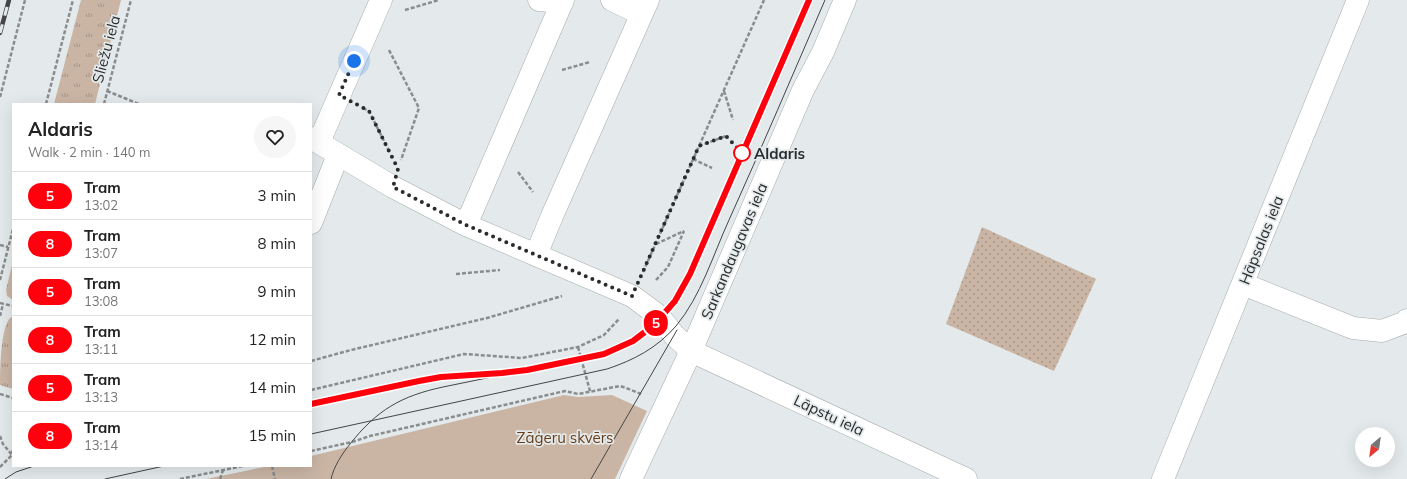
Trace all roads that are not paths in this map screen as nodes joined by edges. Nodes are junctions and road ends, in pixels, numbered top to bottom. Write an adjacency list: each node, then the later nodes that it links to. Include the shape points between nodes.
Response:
1 (539, 0): 5 (street)
2 (612, 0): 7 (street)
3 (845, 0): 15 (street, Sarkandaugavas iela, via 823,52 803,90)
4 (1358, 0): 13 (street, Hāpsalas iela)
5 (562, 1): 11 (street)
6 (390, 6): 8 (street)
7 (644, 7): 12 (street)
8 (315, 140): 9 (street, Lāpstu iela)
9 (338, 154): 10 (street); 11 (street, Lāpstu iela, via 396,178)
10 (312, 220)
11 (466, 225): 12 (street, Lāpstu iela)
12 (536, 255): 15 (street, Lāpstu iela, via 632,296 664,321 676,338)
13 (1242, 284): 14 (street, via 1353,328 1382,330); 18 (street, Hāpsalas iela)
14 (1407, 320)
15 (691, 351): 16 (street, Sarkandaugavas iela); 17 (street, Lāpstu iela)
16 (631, 479)
17 (966, 479)
18 (1163, 479)

